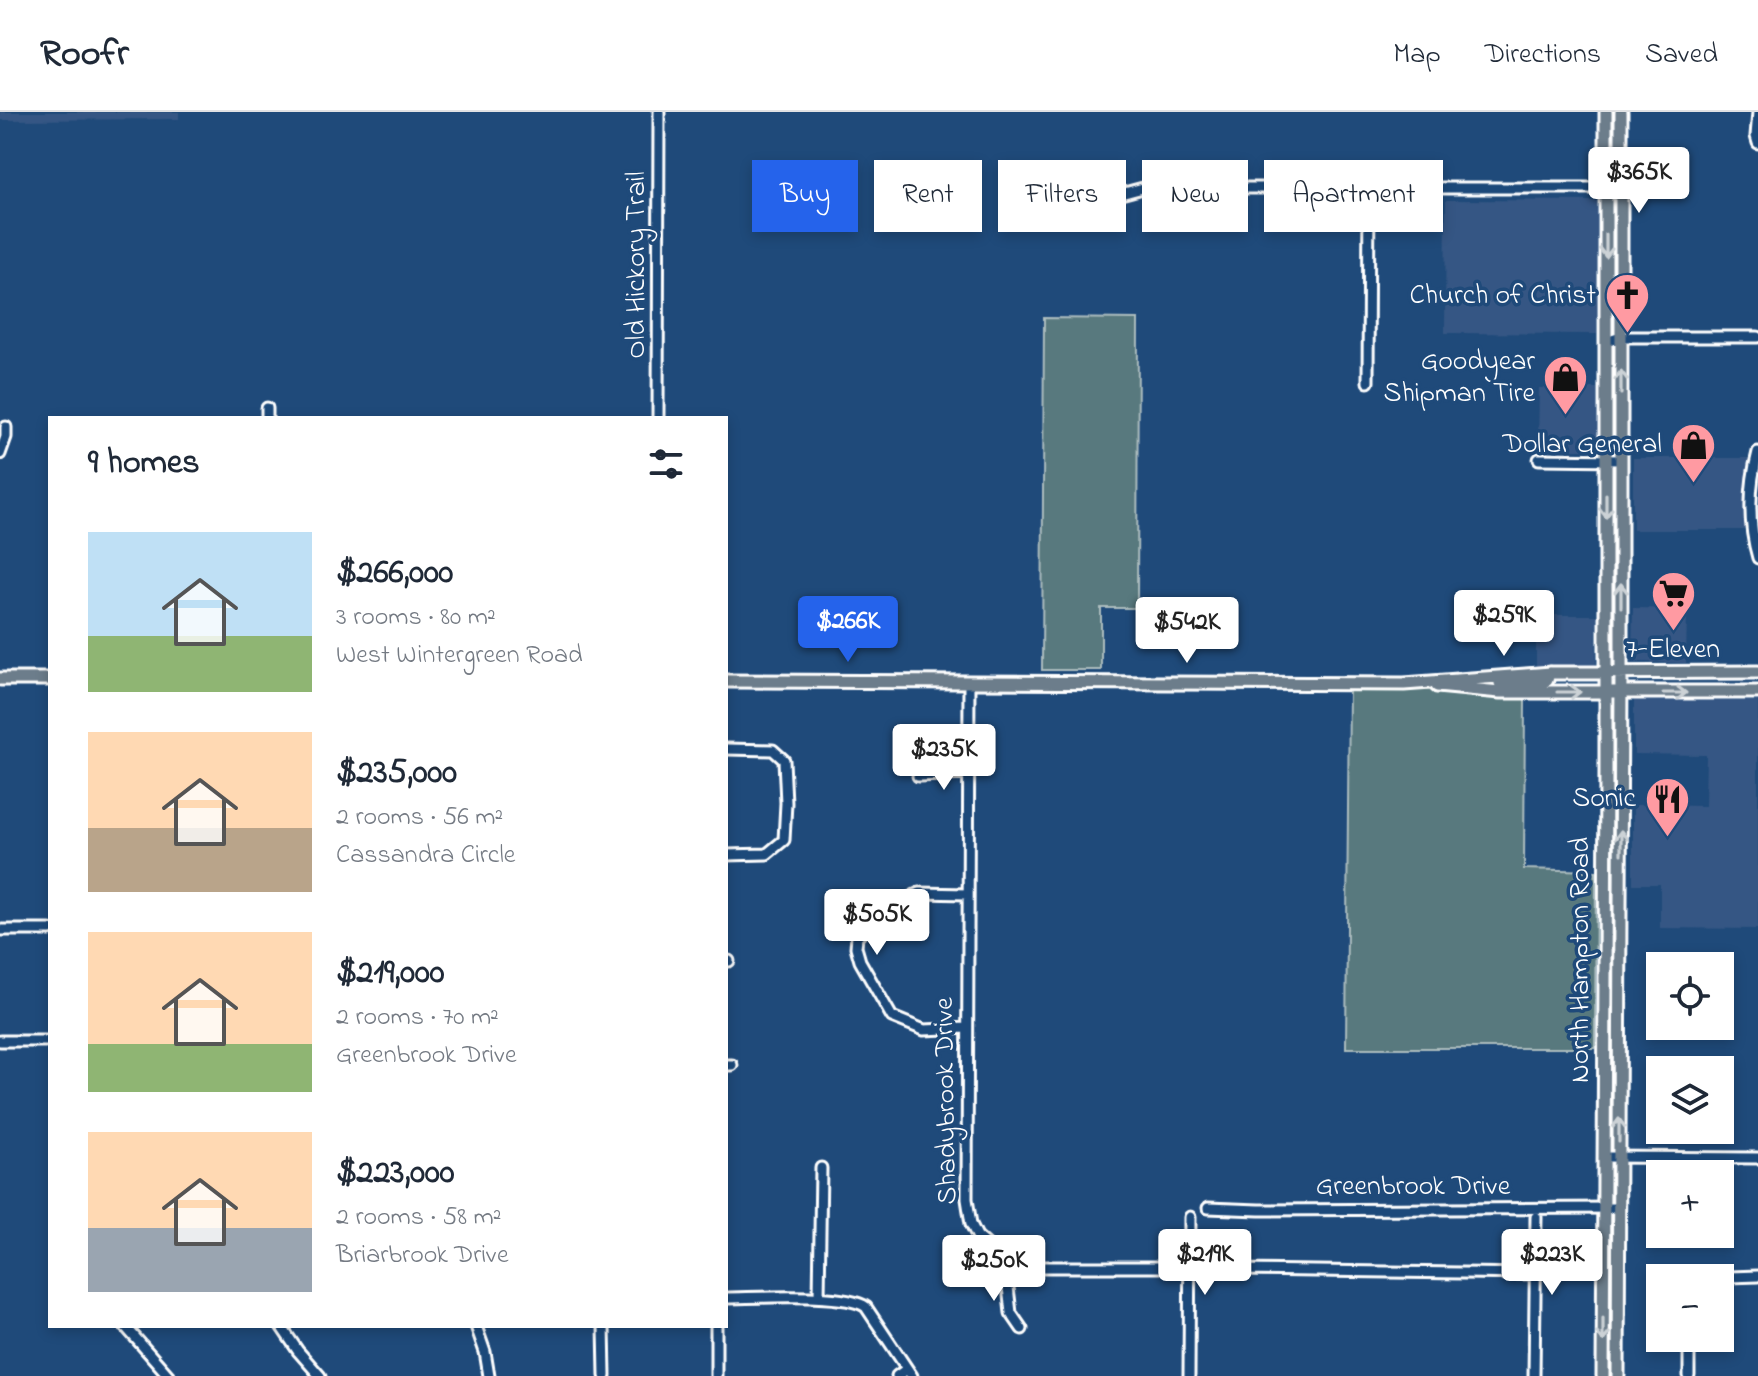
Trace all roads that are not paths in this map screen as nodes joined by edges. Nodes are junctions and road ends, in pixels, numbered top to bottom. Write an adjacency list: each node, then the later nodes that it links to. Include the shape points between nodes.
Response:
1 (659, 112): 16 (street, Old Hickory Trail)
2 (1606, 112): 6 (main road, North Hampton Road)
3 (1621, 112): 9 (main road, North Hampton Road)
4 (1758, 112): 5 (street)
5 (1758, 143)
6 (1606, 187): 8 (street); 9 (street); 14 (main road, North Hampton Road, one-way to 14)
7 (1264, 188): 10 (street, via 1143,188)
8 (1443, 188)
9 (1621, 188): 12 (main road, North Hampton Road)
10 (1126, 193)
11 (1369, 232): 15 (street)
12 (1621, 337): 13 (street); 14 (street); 22 (main road, North Hampton Road, one-way to 12)
13 (1758, 337)
14 (1606, 342): 21 (main road, North Hampton Road)
15 (1368, 382)
16 (658, 416)
17 (6, 427): 19 (street)
18 (1758, 452): 23 (street, via 1751,524)
19 (0, 454)
20 (1539, 459): 21 (street)
21 (1606, 459): 22 (street); 26 (main road, North Hampton Road, one-way to 26)
22 (1621, 460): 27 (main road, North Hampton Road, one-way to 22)
23 (1758, 558)
24 (1758, 672): 27 (main road)
25 (1549, 673): 26 (main road); 32 (main road); 33 (main road, via 1543,682)
26 (1606, 673): 27 (main road); 34 (main road, North Hampton Road)
27 (1621, 673): 36 (main road, North Hampton Road)
28 (0, 679): 29 (main road)
29 (48, 679)
30 (728, 681): 31 (main road)
31 (969, 682): 32 (main road); 38 (street, Shadybrook Drive)
32 (1404, 684): 33 (main road)
33 (1435, 686): 34 (main road, one-way to 34)
34 (1606, 692): 36 (main road); 41 (main road, North Hampton Road)
35 (1758, 692): 36 (main road, one-way to 35)
36 (1621, 693): 42 (main road, North Hampton Road, one-way to 36)
37 (728, 749): 40 (street, via 773,750 784,760 786,803 784,840 767,854)
38 (969, 774): 39 (street); 43 (street, Shadybrook Drive)
39 (918, 776)
40 (728, 855)
41 (1605, 874): 42 (main road); 49 (main road, North Hampton Road)
42 (1620, 874): 50 (main road, North Hampton Road, one-way to 42)
43 (968, 894): 46 (street, Shadybrook Drive); 46 (street, via 919,893 863,931 856,947 892,1017 924,1030)
44 (0, 930): 45 (street)
45 (48, 930)
46 (967, 1028): 58 (street, Shadybrook Drive, via 971,1224)
47 (0, 1041): 48 (street)
48 (48, 1041)
49 (1604, 1157): 50 (street); 55 (main road, North Hampton Road)
50 (1619, 1157): 51 (street); 54 (main road, North Hampton Road)
51 (1758, 1158)
52 (821, 1168): 63 (street)
53 (1208, 1208): 55 (street, Greenbrook Drive)
54 (1619, 1208): 55 (street, Greenbrook Drive); 82 (main road, North Hampton Road)
55 (1604, 1209): 81 (main road, North Hampton Road, one-way to 81)
56 (1190, 1217): 59 (street)
57 (1536, 1217): 60 (street)
58 (1005, 1261): 59 (street, via 1029,1267); 70 (street, via 1011,1313)
59 (1188, 1267): 60 (street); 79 (street)
60 (1536, 1274): 80 (street)
61 (1758, 1276): 62 (street)
62 (1734, 1277)
63 (819, 1297): 64 (street); 72 (street, via 860,1302)
64 (728, 1298)
65 (127, 1328): 73 (street)
66 (282, 1328): 74 (street)
67 (477, 1328): 75 (street)
68 (604, 1328): 76 (street)
69 (716, 1328): 77 (street)
70 (1022, 1329)
71 (1689, 1352): 83 (street)
72 (910, 1372): 78 (street)
73 (169, 1376)
74 (320, 1376)
75 (489, 1376)
76 (605, 1376)
77 (716, 1376)
78 (897, 1376)
79 (1189, 1376)
80 (1534, 1376)
81 (1603, 1376)
82 (1618, 1376)
83 (1689, 1376)

